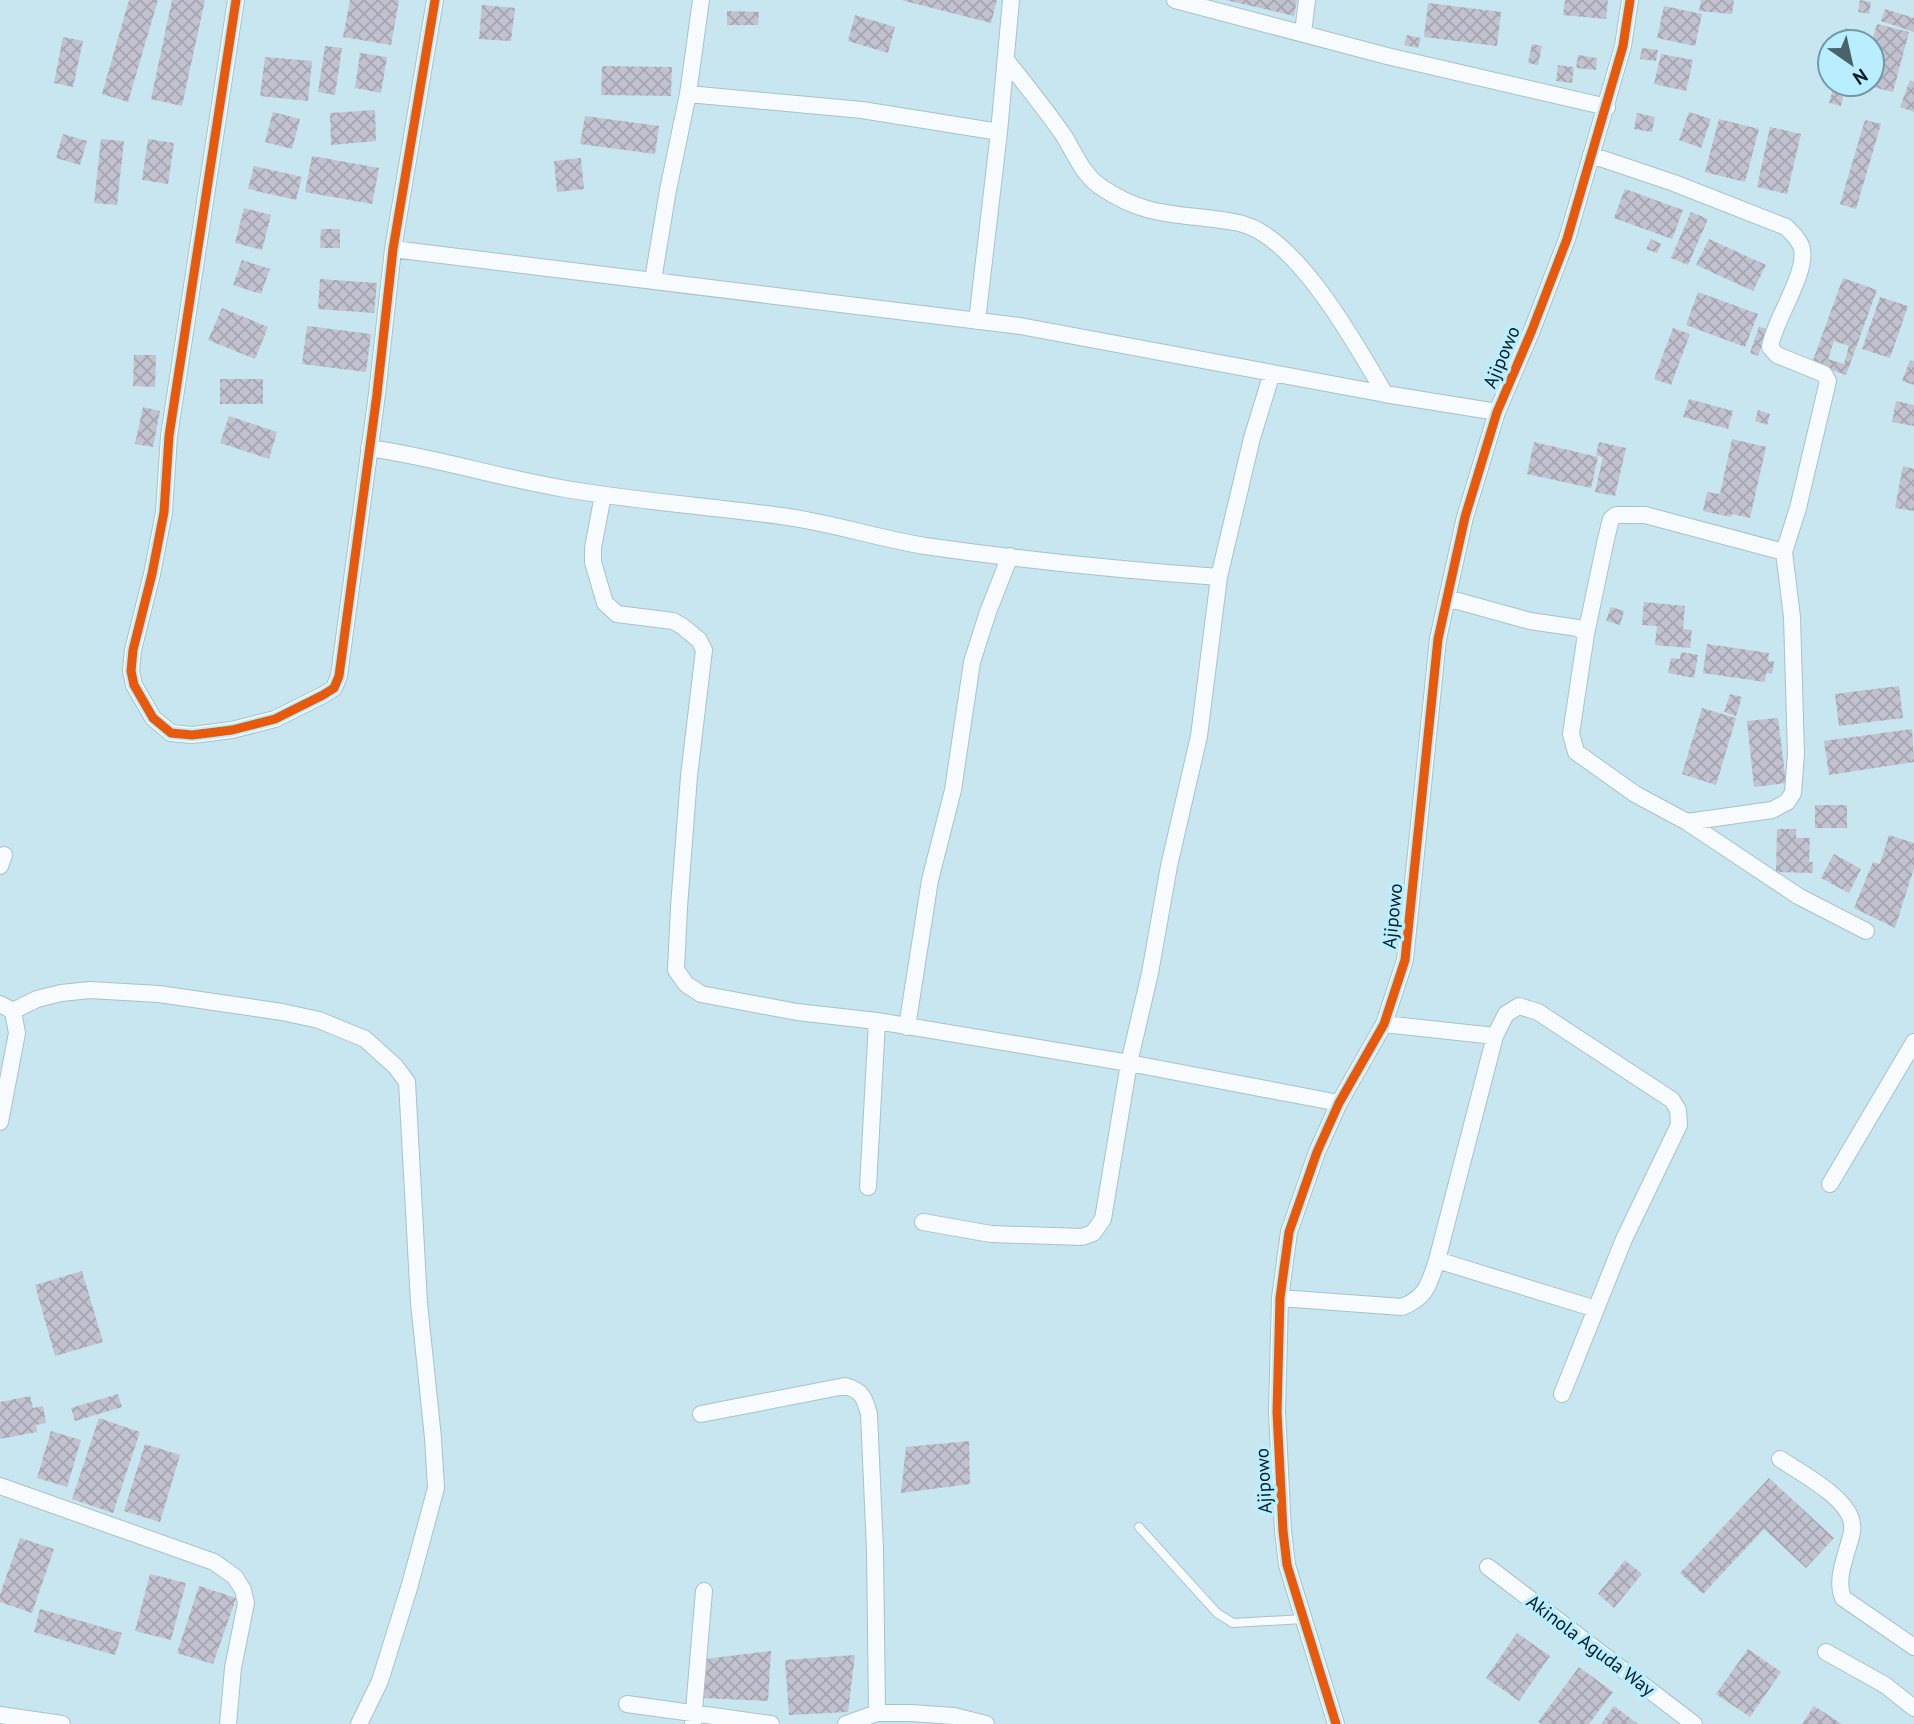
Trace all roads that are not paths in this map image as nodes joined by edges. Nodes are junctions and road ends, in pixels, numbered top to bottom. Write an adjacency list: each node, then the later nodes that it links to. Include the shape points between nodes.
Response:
1 (236, 0): 20 (street, via 169,436 164,512 131,671 153,718 171,733 232,730 275,719 334,688)
2 (435, 0): 14 (street)
3 (701, 0): 10 (street)
4 (1011, 0): 9 (street)
5 (1175, 0): 8 (street)
6 (1307, 0): 8 (street)
7 (1630, 0): 11 (street, Ajipowo)
8 (1303, 33): 11 (street)
9 (1006, 60): 12 (street); 18 (street, via 1088,176 1101,187 1157,213 1241,223 1294,260 1342,319)
10 (688, 94): 12 (street, via 862,110); 15 (street)
11 (1607, 107): 13 (street, Ajipowo)
12 (999, 132): 16 (street)
13 (1591, 155): 19 (street, Ajipowo, via 1567,239); 22 (street, via 1786,227 1802,248 1801,265 1770,347 1777,355 1824,374 1828,381)
14 (393, 249): 15 (street); 20 (street)
15 (653, 280): 16 (street)
16 (977, 321): 17 (street)
17 (1272, 373): 18 (street); 24 (street)
18 (1385, 394): 19 (street)
19 (1497, 412): 25 (street, Ajipowo, via 1465,517)
20 (369, 447): 21 (street)
21 (603, 495): 23 (street, via 780,516 864,535); 30 (street, via 593,562 605,603 617,614 682,625 704,650 689,776 676,970 701,994)
22 (1784, 552): 26 (street, via 1645,515 1616,515 1605,539); 27 (street, via 1792,617 1793,793 1772,810)
23 (1010, 556): 24 (street); 32 (street, via 972,662 953,790 930,880)
24 (1219, 577): 35 (street, via 1199,736)
25 (1447, 598): 26 (street, via 1530,621 1578,628); 31 (street, Ajipowo, via 1438,639 1405,960)
26 (1586, 634): 27 (street, via 1571,734 1576,752 1618,783)
27 (1687, 821): 28 (street, via 1798,896)
28 (1866, 931)
29 (6, 1007): 37 (street, via 17,1033); 62 (street, via 61,992 90,990 159,994 282,1012 319,1020 365,1039 407,1082 419,1303 436,1488 380,1681)
30 (877, 1021): 32 (street); 39 (street)
31 (1384, 1024): 33 (street); 36 (street, Ajipowo)
32 (907, 1027): 35 (street)
33 (1495, 1036): 41 (street); 43 (street, via 1506,1014 1520,1006 1538,1012 1672,1100 1678,1110 1679,1125)
34 (1914, 1042): 38 (street)
35 (1129, 1063): 36 (street); 40 (street, via 1103,1219 1093,1233 1082,1237 991,1234)
36 (1339, 1104): 42 (street, Ajipowo, via 1289,1232)
37 (0, 1122)
38 (1830, 1184)
39 (868, 1187)
40 (923, 1222)
41 (1437, 1259): 42 (street, via 1427,1290 1416,1302 1402,1307); 43 (street)
42 (1280, 1298): 51 (street, Ajipowo, via 1277,1412 1283,1531 1287,1565)
43 (1596, 1309): 44 (street)
44 (1562, 1394)
45 (701, 1414): 56 (street, via 845,1387 864,1396 869,1413 875,1550)
46 (1780, 1459): 52 (street, via 1848,1511 1853,1526 1841,1571 1843,1598)
47 (0, 1486): 61 (street, via 214,1562 235,1577 246,1602)
48 (1139, 1528): 51 (lane, via 1217,1613 1233,1623)
49 (1488, 1567): 58 (street, Akinola Aguda Way, via 1642,1682)
50 (704, 1591): 59 (street)
51 (1303, 1619): 66 (street, Ajipowo)
52 (1914, 1647)
53 (1826, 1652): 55 (street, via 1885,1685)
54 (627, 1704): 59 (street)
55 (1914, 1708)
56 (877, 1713): 64 (street); 65 (street, via 954,1716)
57 (0, 1715): 60 (street)
58 (1672, 1717): 67 (street, Akinola Aguda Way)
59 (693, 1719): 63 (street)
60 (62, 1724)
61 (228, 1724)
62 (359, 1724)
63 (771, 1724)
64 (846, 1724)
65 (986, 1724)
66 (1336, 1724)
67 (1694, 1724)

